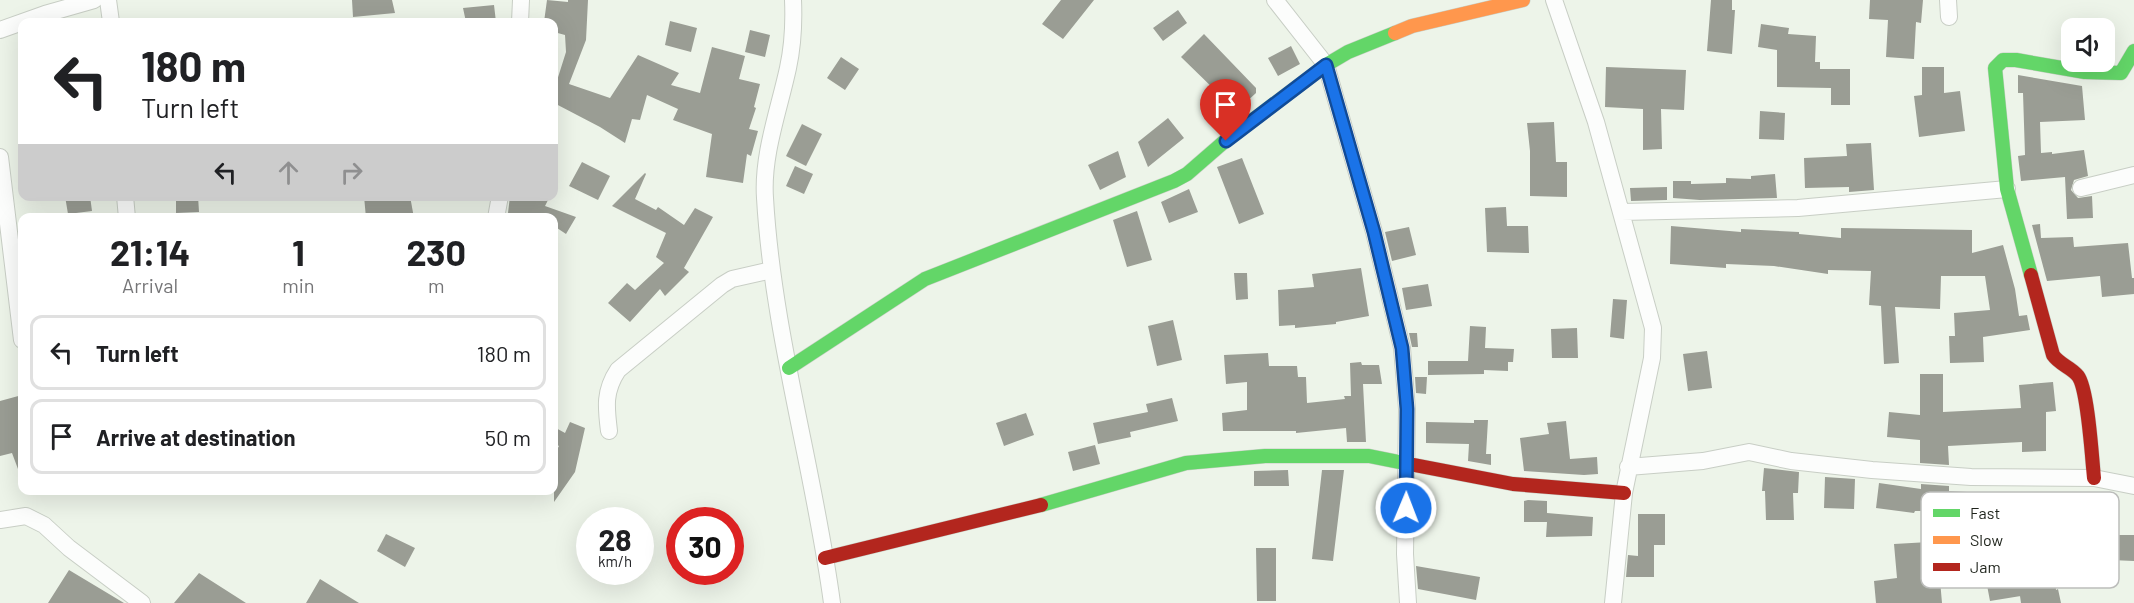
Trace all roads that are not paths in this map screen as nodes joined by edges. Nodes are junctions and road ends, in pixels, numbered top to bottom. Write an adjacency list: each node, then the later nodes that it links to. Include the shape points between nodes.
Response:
1 (94, 0): 9 (street)
2 (108, 0): 12 (street)
3 (521, 0): 13 (street)
4 (793, 0): 23 (street, via 791,55 765,172)
5 (1275, 0): 17 (street)
6 (1523, 0): 17 (street, via 1412,26)
7 (1554, 0): 22 (street, via 1596,122)
8 (1948, 0): 10 (street)
9 (44, 7): 11 (street)
10 (1949, 17)
11 (23, 18)
12 (110, 18)
13 (520, 18)
14 (18, 21): 15 (street)
15 (0, 30)
16 (2134, 51): 21 (street, via 2121,73 2085,72 2016,60 2003,60 1995,68)
17 (1326, 65): 25 (street, via 1187,174 925,279); 27 (street, via 1400,337 1406,388)
18 (0, 157): 24 (street)
19 (2134, 175): 20 (street)
20 (2081, 188)
21 (2007, 189): 22 (street, via 1798,208); 29 (street, via 2053,355 2079,379 2089,424)
22 (1621, 212): 28 (street, via 1653,328 1652,358)
23 (772, 270): 25 (street); 26 (street, via 722,285 618,370 609,384)
24 (18, 307)
25 (789, 368): 33 (street)
26 (609, 431)
27 (1407, 463): 31 (street, via 1513,484); 33 (street, via 1369,456 1276,456 1186,463 1047,503); 36 (street)
28 (1628, 466): 29 (street, via 1703,461 1749,452 1872,470 1971,477); 31 (street)
29 (2094, 478): 30 (street)
30 (2134, 486)
31 (1624, 494): 37 (street)
32 (0, 520): 34 (street, via 26,516 44,525)
33 (825, 558): 35 (street)
34 (142, 603)
35 (832, 603)
36 (1408, 603)
37 (1613, 603)

